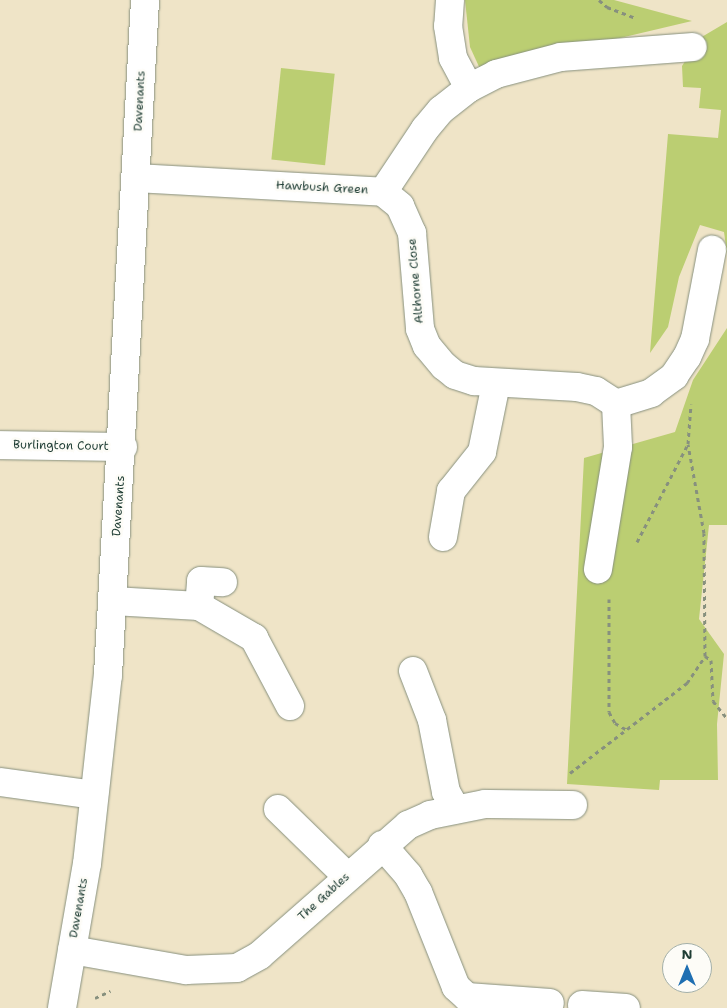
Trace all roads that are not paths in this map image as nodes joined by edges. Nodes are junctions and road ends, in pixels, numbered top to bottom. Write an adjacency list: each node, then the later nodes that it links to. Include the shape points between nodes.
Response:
1 (145, 0): 5 (street, Davenants)
2 (450, 0): 4 (street, via 448,26 453,58)
3 (693, 47): 4 (street, Hawbush Green, via 561,57 496,74)
4 (469, 88): 6 (street, Hawbush Green, via 441,110 424,129)
5 (136, 178): 6 (street, Hawbush Green); 11 (street, Davenants)
6 (383, 192): 8 (street, Althorne Close, via 400,206 412,233 417,315 427,346 455,375)
7 (712, 250): 9 (street, via 695,339 674,376 651,393)
8 (496, 384): 9 (street, Althorne Close, via 558,385); 12 (street, via 482,452 451,490)
9 (606, 398): 13 (street, via 618,447)
10 (0, 445): 11 (street, Burlington Court)
11 (123, 447): 15 (street, Davenants)
12 (443, 537)
13 (598, 570)
14 (223, 582): 16 (street, via 201,581)
15 (113, 601): 16 (street); 20 (street, Davenants)
16 (199, 606): 18 (street, via 254,638)
17 (413, 671): 23 (street, via 432,720 446,792)
18 (290, 706)
19 (0, 782): 20 (street)
20 (94, 795): 26 (street, Davenants, via 87,864)
21 (573, 804): 23 (street, The Gables, via 485,804)
22 (278, 809): 25 (street)
23 (456, 809): 24 (street, The Gables, via 408,825)
24 (382, 846): 25 (street, The Gables); 27 (street, via 408,875 418,892 456,987 467,997)
25 (347, 876): 26 (street, The Gables, via 260,955 237,968 186,970)
26 (72, 950): 29 (street, Davenants)
27 (550, 1003)
28 (582, 1005): 30 (street)
29 (62, 1008)
30 (626, 1008)

